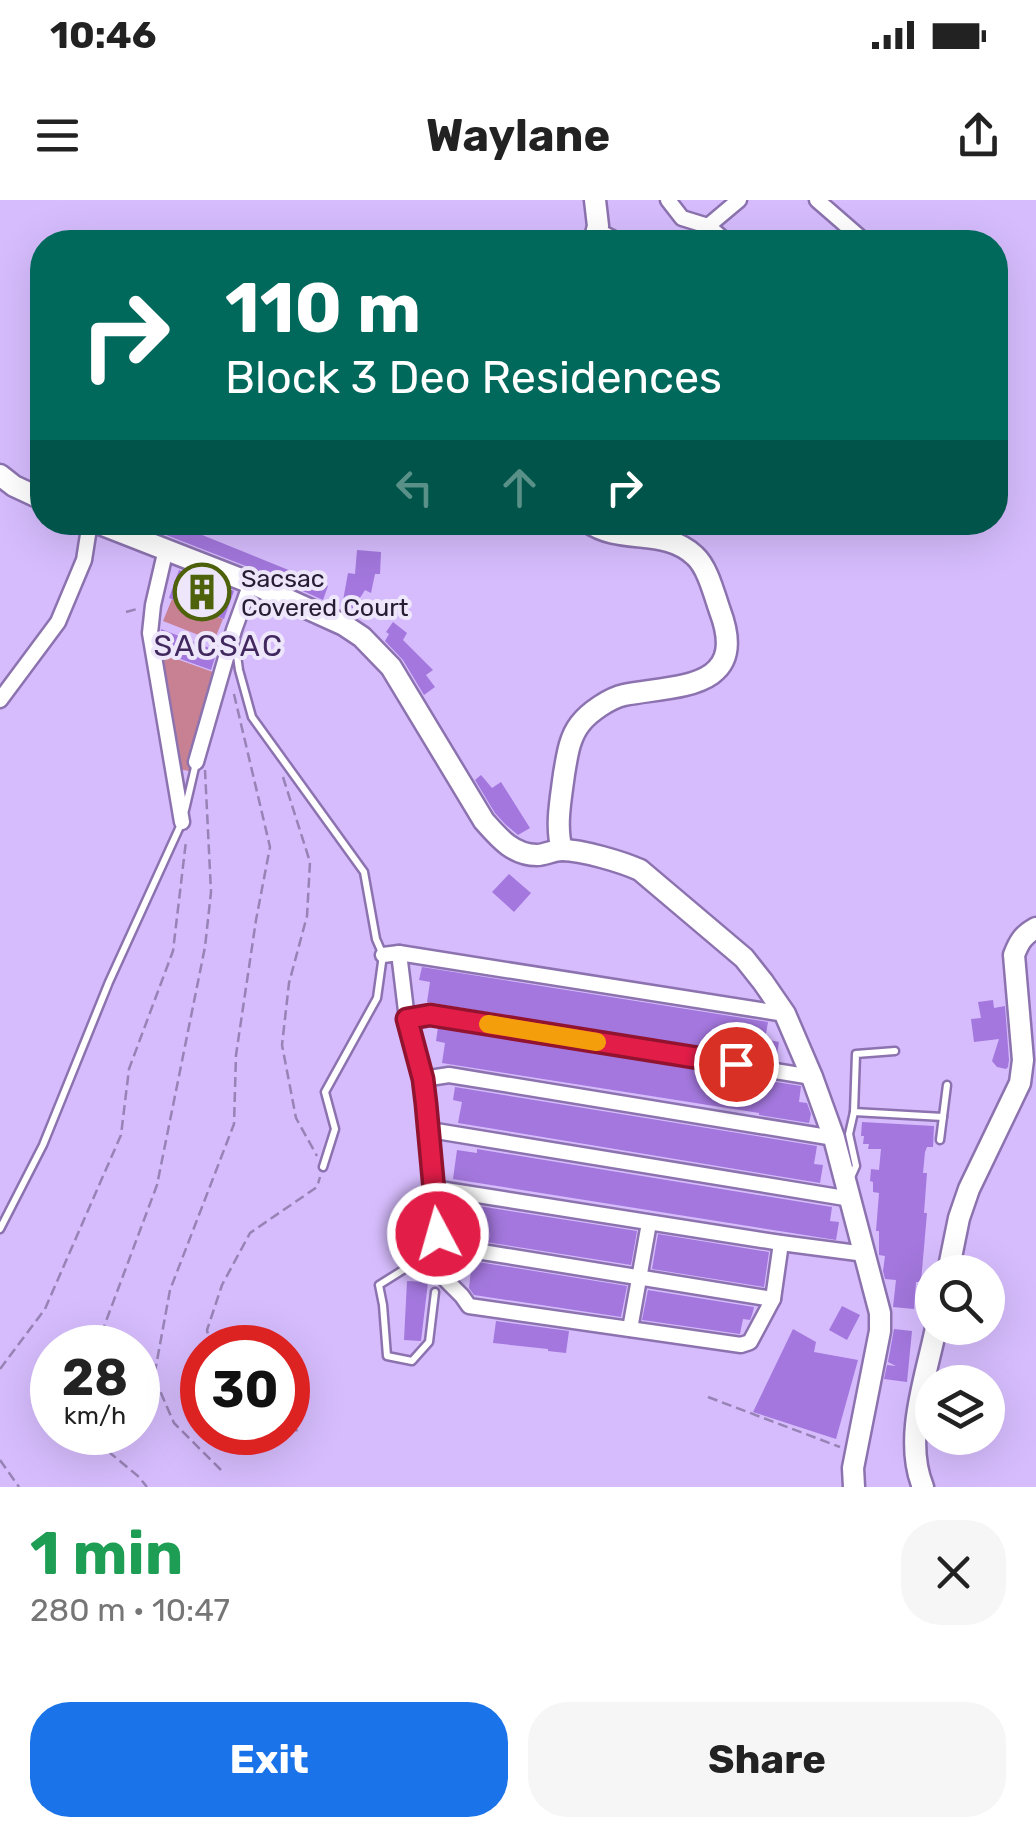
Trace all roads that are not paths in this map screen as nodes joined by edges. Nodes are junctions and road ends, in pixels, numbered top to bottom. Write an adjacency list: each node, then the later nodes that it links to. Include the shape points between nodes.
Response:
1 (595, 200): 6 (street)
2 (668, 200): 5 (street, via 682,218)
3 (738, 200): 5 (street)
4 (817, 200): 8 (street)
5 (708, 226): 7 (street)
6 (596, 230)
7 (713, 230)
8 (852, 230)
9 (0, 475): 10 (street)
10 (30, 493)
11 (89, 535): 17 (street, via 58,622)
12 (128, 535): 14 (street)
13 (634, 535): 20 (street, via 662,538 694,554 727,639 720,665 705,679 619,695 579,725 560,799)
14 (166, 549): 15 (street); 19 (street, via 150,633)
15 (252, 584): 16 (street); 20 (street, via 344,625 382,657 500,840 517,852)
16 (234, 630): 18 (street); 22 (lane, via 252,717 364,872 376,939)
17 (0, 700)
18 (196, 762): 19 (lane)
19 (182, 822): 39 (lane)
20 (562, 850): 23 (street, via 640,870 744,958)
21 (1036, 928): 44 (street, via 1014,955 1020,1083 969,1189)
22 (391, 954): 23 (street); 24 (street); 34 (lane, via 376,998 325,1092 335,1129)
23 (785, 1014): 26 (street)
24 (407, 1019): 26 (street, via 430,1015); 27 (street)
25 (895, 1051): 29 (lane, via 856,1054)
26 (812, 1077): 32 (street)
27 (423, 1079): 31 (street); 32 (street, via 449,1075)
28 (947, 1084): 30 (lane)
29 (854, 1112): 30 (lane); 35 (lane, via 849,1134 856,1166)
30 (942, 1117): 33 (lane)
31 (430, 1130): 36 (street); 37 (street)
32 (834, 1138): 35 (street)
33 (940, 1140)
34 (323, 1166)
35 (846, 1178): 37 (street)
36 (432, 1188): 38 (street); 40 (street)
37 (851, 1199): 43 (street)
38 (649, 1222): 41 (street); 45 (street)
39 (0, 1230)
40 (438, 1234): 42 (street); 45 (street, via 470,1250)
41 (781, 1243): 43 (street); 47 (street)
42 (432, 1252): 46 (lane, via 378,1285 387,1356 412,1361 430,1342); 48 (street, via 440,1274 469,1306)
43 (865, 1254): 50 (street, via 881,1322)
44 (951, 1255)
45 (640, 1277): 47 (street); 48 (street)
46 (435, 1292)
47 (773, 1299): 48 (street, via 750,1342 741,1346)
48 (630, 1330)
49 (933, 1345): 51 (street, via 914,1440)
50 (854, 1487)
51 (923, 1487)

